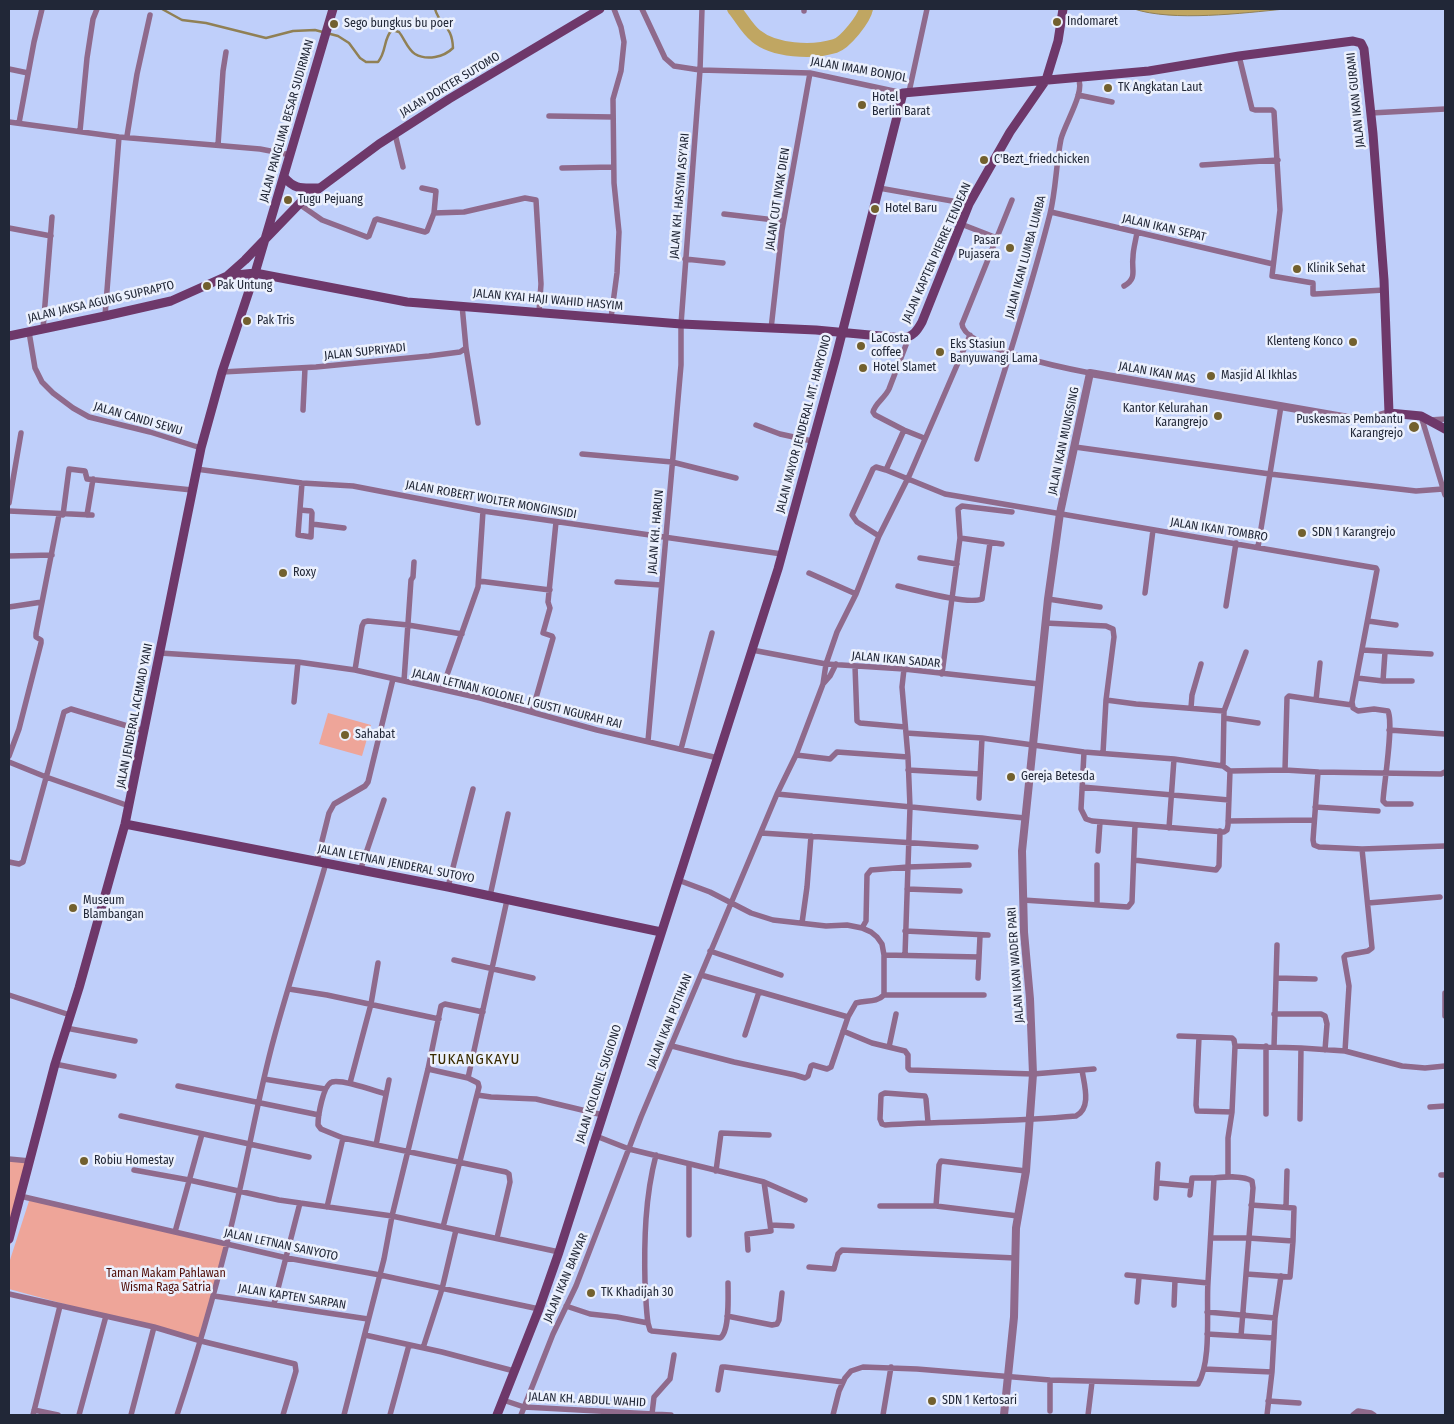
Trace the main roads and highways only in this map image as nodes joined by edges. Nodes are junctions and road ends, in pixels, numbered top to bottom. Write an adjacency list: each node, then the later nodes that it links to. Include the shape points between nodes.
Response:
1 (333, 9): 6 (main road, JALAN PANGLIMA BESAR SUDIRMAN)
2 (1064, 9): 4 (main road, JALAN KAPTEN PIERRE TENDEAN)
3 (597, 10): 7 (main road, JALAN DOKTER SUTOMO, via 394,134)
4 (1046, 80): 5 (main road, JALAN IMAM BONJOL); 11 (main road, JALAN KAPTEN PIERRE TENDEAN, via 1010,132 970,204 916,333 909,337 893,337); 13 (main road, JALAN IKAN GURAMI, via 1149,71 1238,56 1353,41 1361,43 1371,113 1389,413 1425,418)
5 (906, 92): 11 (main road, JALAN MAYOR JENDERAL MT. HARYONO)
6 (284, 178): 7 (main road, via 296,187); 8 (main road, JALAN PANGLIMA BESAR SUDIRMAN)
7 (318, 188): 8 (main road, JALAN DOKTER SUTOMO)
8 (264, 241): 9 (main road, JALAN PANGLIMA BESAR SUDIRMAN); 10 (main road, JALAN DOKTER SUTOMO)
9 (254, 273): 10 (main road, JALAN JAKSA AGUNG SUPRAPTO); 11 (main road, JALAN KYAI HAJI WAHID HASYIM, via 407,302 681,324); 15 (main road, JALAN JENDERAL ACHMAD YANI, via 222,372 196,469)
10 (227, 276): 12 (main road, JALAN JAKSA AGUNG SUPRAPTO, via 171,301)
11 (842, 332): 14 (main road, JALAN MAYOR JENDERAL MT. HARYONO, via 782,554)
12 (9, 336)
13 (1445, 429)
14 (718, 758): 16 (main road, JALAN KOLONEL SUGIONO)
15 (125, 824): 16 (main road, JALAN LETNAN JENDERAL SUTOYO); 17 (main road, JALAN JENDERAL ACHMAD YANI, via 55,1064)
16 (662, 932): 18 (main road, JALAN KOLONEL SUGIONO, via 559,1252)
17 (9, 1240)
18 (497, 1415)

